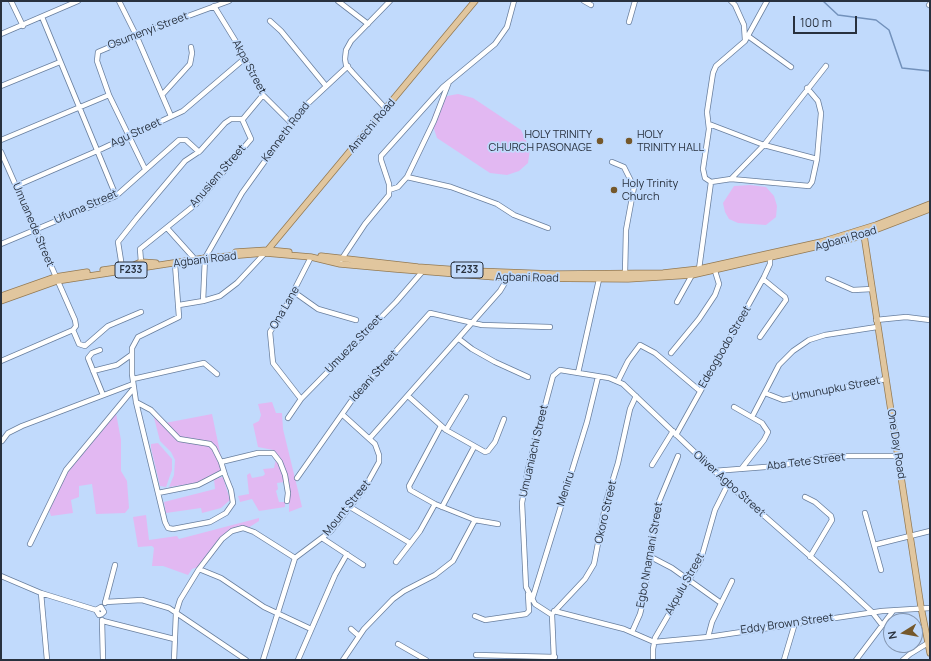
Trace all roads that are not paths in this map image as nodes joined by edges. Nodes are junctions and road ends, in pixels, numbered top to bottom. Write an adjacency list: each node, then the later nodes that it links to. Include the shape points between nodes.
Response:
1 (11, 1): 20 (street)
2 (78, 1): 13 (street)
3 (119, 1): 22 (street)
4 (229, 1): 15 (street, Osumenyi Street)
5 (338, 1): 19 (street)
6 (390, 1): 19 (street)
7 (475, 1): 39 (main road, Amechi Road)
8 (514, 1): 31 (street, via 507,27 498,40)
9 (584, 1): 14 (street)
10 (635, 1): 18 (street)
11 (731, 1): 24 (street, via 744,25)
12 (767, 1): 23 (street)
13 (67, 3): 16 (street)
14 (591, 5)
15 (214, 6): 22 (street, Osumenyi Street); 26 (street, Akpa Street)
16 (42, 17): 20 (street); 27 (street)
17 (270, 21): 33 (street, via 281,30)
18 (629, 22)
19 (368, 24): 28 (street, via 348,47 345,58)
20 (22, 26): 21 (street)
21 (1, 34)
22 (136, 35): 35 (street, Osumenyi Street, via 98,52 97,61); 36 (street)
23 (748, 36): 24 (street); 30 (street)
24 (745, 41): 43 (street, via 716,66 707,112)
25 (191, 47): 36 (street, via 190,64)
26 (244, 59): 37 (street, Akpa Street); 40 (street, Agu Street, via 202,97)
27 (60, 62): 32 (street); 38 (street)
28 (348, 66): 33 (street, Kenneth Road); 39 (street)
29 (826, 66): 34 (street)
30 (791, 67)
31 (450, 81): 53 (street); 57 (street, via 381,156)
32 (1, 86)
33 (326, 86): 42 (street, Kenneth Road, via 306,104)
34 (807, 88): 46 (street); 50 (street, via 815,96 820,107)
35 (109, 95): 38 (street); 44 (street, Osumenyi Street)
36 (162, 95): 40 (street)
37 (263, 96): 41 (street); 42 (street, Akpa Street)
38 (79, 107): 45 (street); 47 (street)
39 (386, 109): 66 (main road, Amechi Road)
40 (171, 116): 44 (street, Agu Street)
41 (242, 119): 49 (street, via 231,119 225,123); 61 (street, Anusiem Street, via 251,139 196,204)
42 (291, 123): 68 (street, Kenneth Road, via 242,193)
43 (709, 124): 46 (street); 55 (street, via 703,169 705,178)
44 (129, 136): 47 (street, Agu Street); 52 (street, Osumenyi Street)
45 (1, 140)
46 (764, 145): 50 (street); 54 (street)
47 (97, 151): 56 (street, Agu Street); 58 (street)
48 (1, 152): 56 (street, Umuanede Street)
49 (199, 152): 52 (street, Ufuma Street, via 188,142 180,140); 74 (street, via 185,161 118,241)
50 (817, 159): 54 (street, via 812,182 808,187)
51 (612, 162): 79 (street, via 624,166 634,187 626,230)
52 (145, 169): 58 (street, Ufuma Street)
53 (407, 177): 57 (street, via 398,187); 62 (street, via 451,187 497,204 514,215)
54 (731, 179): 55 (street)
55 (711, 182): 75 (street)
56 (16, 186): 63 (street, Umuanede Street)
57 (389, 190): 71 (street, via 386,199 365,224)
58 (116, 196): 63 (street, Ufuma Street)
59 (930, 204): 64 (main road, Agbani Road / F233)
60 (930, 209): 64 (main road, Agbani Road / F233)
61 (167, 228): 67 (street); 72 (street, Anusiem Street, via 140,250)
62 (548, 228)
63 (34, 230): 65 (street, Ufuma Street); 83 (street, Umuanede Street)
64 (864, 232): 70 (main road, Agbani Road / F233, via 828,245); 75 (main road, Agbani Road / F233); 86 (main road, One Day Road)
65 (1, 244)
66 (266, 251): 68 (main road, Agbani Road / F233); 69 (main road, Agbani Road / F233); 71 (main road, Agbani Road / F233); 90 (street, via 237,283 220,296)
67 (193, 257): 68 (main road, Agbani Road / F233); 72 (main road, Agbani Road / F233)
68 (206, 257): 73 (main road, Agbani Road / F233); 90 (street)
69 (311, 257): 71 (main road, Agbani Road / F233); 87 (street, Ona Lane)
70 (770, 258): 76 (main road, Agbani Road / F233); 84 (street, Edeogbodo Street)
71 (341, 261): 77 (main road, Agbani Road / F233); 78 (main road, Agbani Road / F233, via 418,268)
72 (141, 262): 74 (main road, Agbani Road / F233)
73 (175, 264): 83 (main road, Agbani Road / F233); 92 (street)
74 (122, 267): 83 (main road, Agbani Road / F233)
75 (699, 269): 79 (main road, Agbani Road / F233)
76 (715, 271): 80 (main road, Agbani Road / F233); 104 (street, via 719,284 715,295)
77 (422, 272): 82 (main road, Agbani Road / F233); 121 (street, Umueze Street)
78 (511, 272): 81 (main road, Agbani Road / F233); 82 (street)
79 (625, 274): 81 (main road, Agbani Road / F233)
80 (692, 275): 81 (main road, Agbani Road / F233); 91 (street)
81 (600, 276): 82 (main road, Agbani Road / F233); 108 (street)
82 (507, 278): 97 (street, via 500,291)
83 (56, 279): 88 (main road, Agbani Road / F233); 89 (main road, Agbani Road / F233); 100 (street, Umuanede Street, via 75,320 76,326)
84 (763, 279): 101 (street, via 786,300); 115 (street, Edeogbodo Street)
85 (828, 279): 86 (street, via 853,290)
86 (872, 289): 95 (main road, One Day Road)
87 (294, 292): 94 (street, via 318,309); 121 (street, Ona Lane, via 271,330 270,342 275,366)
88 (1, 296)
89 (1, 301)
90 (203, 301): 92 (street)
91 (677, 302)
92 (179, 305): 105 (street, via 178,318 136,339 132,345)
93 (141, 312): 100 (street, via 108,326 85,346 79,344)
94 (356, 320)
95 (876, 320): 96 (street, via 906,317); 99 (main road, One Day Road)
96 (930, 320)
97 (473, 322): 98 (street, via 494,326); 102 (street); 124 (street, Ideani Street, via 429,314 352,400)
98 (550, 327)
99 (877, 327): 112 (main road, One Day Road); 116 (street, via 809,340 779,364)
100 (73, 330): 106 (street)
101 (760, 337)
102 (458, 338): 110 (street, via 489,359); 118 (street)
103 (100, 350): 107 (street, via 88,357)
104 (671, 353)
105 (131, 355): 107 (street, via 117,365); 114 (street)
106 (1, 361)
107 (93, 371): 117 (street)
108 (578, 373): 111 (street, Oliver Agbo Street); 171 (street, Umuaniachi Street, via 560,370 553,376 524,486 522,511)
109 (217, 374): 114 (street, via 204,363)
110 (528, 377)
111 (598, 377): 113 (street, Oliver Agbo Street); 172 (street, Meniru, via 587,422)
112 (886, 380): 116 (street, Umunupku Street, via 783,400); 135 (main road, One Day Road)
113 (618, 381): 115 (street, via 640,345 661,358); 119 (street, Oliver Agbo Street)
114 (133, 384): 117 (street); 122 (street); 156 (street, via 66,470)
115 (700, 391): 130 (street, Edeogbodo Street)
116 (765, 393): 125 (street)
117 (103, 395): 132 (street, via 16,429)
118 (408, 396): 128 (street); 131 (street)
119 (636, 396): 130 (street, Oliver Agbo Street); 183 (street, Okoro Street, via 630,409 622,438 620,458 606,502 594,564 582,583)
120 (466, 397): 129 (street)
121 (301, 399): 126 (street, Umueze Street)
122 (136, 402): 136 (street, via 151,410 179,439 210,444); 143 (street)
123 (734, 407): 125 (street)
124 (343, 415): 131 (street, Mount Street); 141 (street, Ideani Street)
125 (752, 417): 138 (street, via 762,423 768,432)
126 (288, 418)
127 (504, 418): 133 (street, via 497,438 488,451)
128 (441, 426): 129 (street); 146 (street, via 410,486 412,492)
129 (446, 430): 133 (street)
130 (675, 433): 137 (street, Edeogbodo Street); 139 (street, Oliver Agbo Street)
131 (370, 438): 147 (street, Mount Street, via 378,449 379,462 366,486)
132 (2, 442)
133 (474, 447): 148 (street)
134 (678, 456): 159 (street, Egbo Nnamani Street, via 658,504)
135 (898, 456): 138 (street, Aba Tete Street, via 834,456 778,466); 153 (main road, One Day Road)
136 (222, 462): 140 (street); 145 (street, via 265,452 273,453 285,475)
137 (652, 465)
138 (742, 468): 139 (street, Aba Tete Street)
139 (714, 471): 142 (street, Oliver Agbo Street)
140 (223, 472): 143 (street, via 198,485); 143 (street, via 231,490 233,503 226,513 210,522 174,530 168,528)
141 (297, 478)
142 (728, 484): 160 (street, Oliver Agbo Street); 168 (street, Akpulu Street, via 715,510 701,559)
143 (158, 493)
144 (805, 497): 160 (street, via 832,516)
145 (287, 501)
146 (435, 504): 148 (street); 155 (street)
147 (350, 507): 154 (street, Mount Street); 155 (street)
148 (442, 507): 150 (street)
149 (865, 513): 157 (street)
150 (475, 520): 151 (street); 192 (street, via 453,561 436,575 393,598)
151 (498, 524)
152 (930, 531): 153 (street)
153 (910, 534): 157 (street); 175 (main road, One Day Road)
154 (322, 538): 158 (street); 161 (street, Mount Street)
155 (410, 543): 162 (street)
156 (30, 544)
157 (874, 545): 166 (street)
158 (347, 554): 164 (street); 189 (street)
159 (651, 557): 168 (street); 191 (street, Egbo Nnamani Street, via 640,614)
160 (810, 557): 180 (street, Oliver Agbo Street)
161 (295, 558): 165 (street, via 254,532 243,528 232,531 222,539); 182 (street)
162 (396, 562)
163 (115, 565): 173 (street)
164 (363, 565)
165 (199, 569): 181 (street, via 180,600); 182 (street, via 221,578 264,608)
166 (881, 570)
167 (1, 576): 170 (street)
168 (689, 580): 174 (street); 195 (street, Akpulu Street)
169 (732, 581): 174 (street)
170 (41, 593): 178 (street); 201 (street)
171 (528, 594): 172 (street, Umuaniachi Street); 185 (street, via 526,614 485,620)
172 (532, 600): 183 (street, Umuaniachi Street, via 540,608)
173 (105, 602): 176 (street); 181 (street, via 142,600 169,608)
174 (721, 603): 193 (street)
175 (921, 607): 177 (street, Eddy Brown Street); 179 (street, Eddy Brown Street); 196 (main road, One Day Road)
176 (103, 608): 178 (street, via 98,607); 184 (street, via 104,613)
177 (930, 608)
178 (96, 610): 184 (street, via 97,614)
179 (893, 611): 180 (street, Eddy Brown Street); 188 (street)
180 (872, 612): 187 (street, Eddy Brown Street); 188 (street, Oliver Agbo Street)
181 (176, 613): 194 (street); 204 (street)
182 (277, 613): 189 (street); 205 (street)
183 (553, 613): 191 (street, Eddy Brown Street); 200 (street)
184 (101, 615): 186 (street)
185 (475, 616)
186 (103, 621): 194 (street); 202 (street)
187 (795, 623): 193 (street, Eddy Brown Street); 210 (street)
188 (882, 625): 211 (street)
189 (311, 629): 206 (street)
190 (351, 629): 192 (street)
191 (632, 632): 195 (street, Eddy Brown Street)
192 (359, 636): 207 (street)
193 (708, 637): 195 (street, Eddy Brown Street)
194 (174, 639): 203 (street)
195 (654, 640): 209 (street)
196 (928, 643): 198 (main road, One Day Road); 212 (street)
197 (398, 644): 208 (street)
198 (930, 653)
199 (476, 655): 200 (street)
200 (554, 658)
201 (47, 660)
202 (103, 660)
203 (174, 660)
204 (246, 660)
205 (263, 660)
206 (298, 660)
207 (343, 660)
208 (426, 660)
209 (653, 660)
210 (784, 660)
211 (856, 660)
212 (903, 660)

